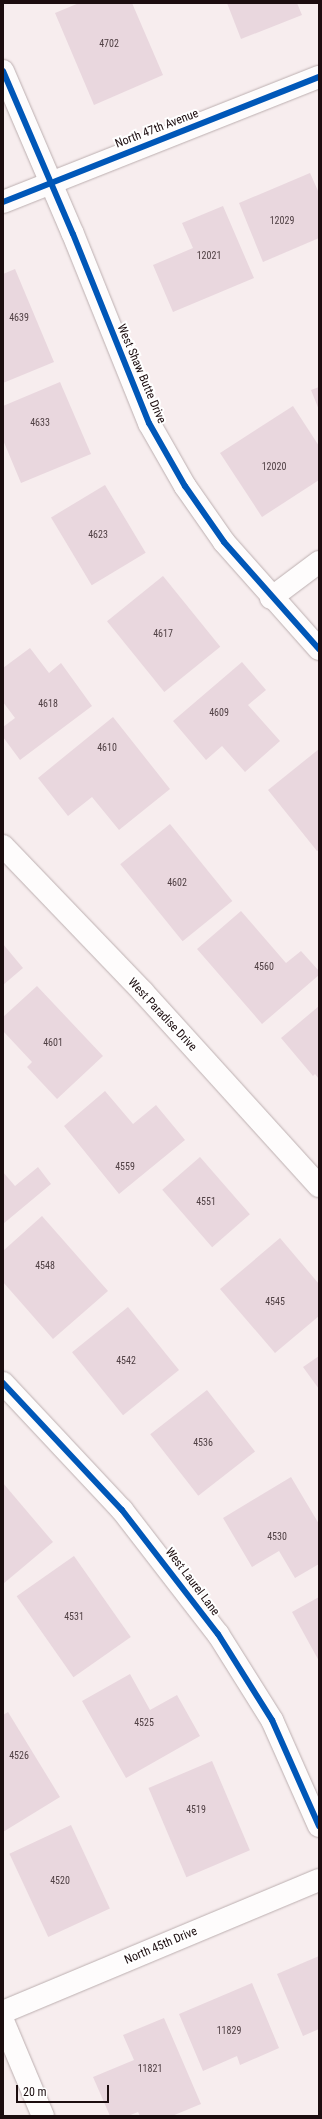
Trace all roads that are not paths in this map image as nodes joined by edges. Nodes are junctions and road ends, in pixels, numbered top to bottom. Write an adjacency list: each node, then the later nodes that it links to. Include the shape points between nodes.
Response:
1 (3, 71): 3 (street, West Shaw Butte Drive)
2 (319, 77): 3 (street, North 47th Avenue)
3 (51, 182): 4 (street, North 47th Avenue); 6 (street, West Shaw Butte Drive, via 149,423 185,486 224,542)
4 (3, 202)
5 (319, 562): 6 (street)
6 (271, 598): 7 (street, West Shaw Butte Drive)
7 (319, 649)
8 (3, 846): 9 (street, West Paradise Drive, via 142,992)
9 (319, 1186)
10 (3, 1383): 11 (street, West Laurel Lane, via 122,1510 168,1566 218,1634 272,1720)
11 (319, 1826)
12 (319, 1880): 13 (street, North 45th Drive)
13 (3, 2012)
14 (3, 2021): 15 (street)
15 (42, 2116)

